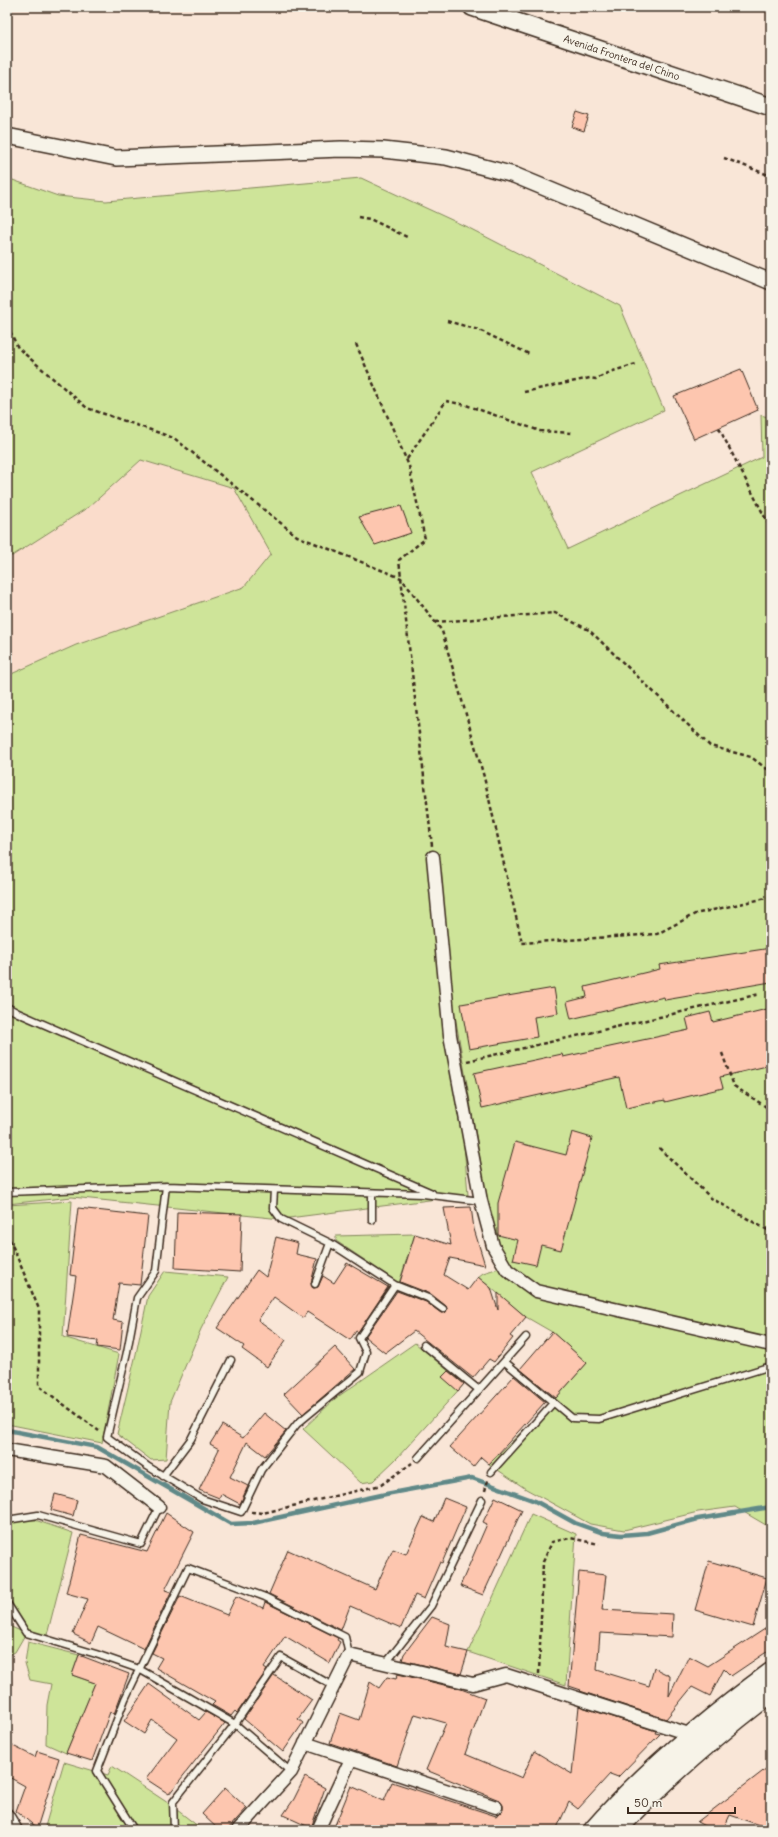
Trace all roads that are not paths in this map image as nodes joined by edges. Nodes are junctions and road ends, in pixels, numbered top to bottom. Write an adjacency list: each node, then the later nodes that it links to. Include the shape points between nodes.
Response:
1 (472, 7): 2 (main road, Avenida Frontera del Chino)
2 (771, 107)
3 (7, 136): 4 (street, via 116,158 341,149 382,150 446,157 514,175)
4 (771, 282)
5 (433, 856): 12 (street, via 450,1035)
6 (7, 1007): 11 (lane)
7 (166, 1186): 8 (lane); 9 (lane); 29 (lane, via 156,1271 137,1298 107,1437)
8 (274, 1190): 10 (lane); 14 (lane, via 273,1208 281,1219)
9 (7, 1192)
10 (372, 1193): 11 (lane); 13 (lane)
11 (439, 1196): 12 (lane)
12 (481, 1201): 20 (street, via 493,1246 507,1270 536,1291)
13 (372, 1220)
14 (330, 1243): 15 (lane); 16 (lane)
15 (316, 1284)
16 (394, 1285): 17 (lane, via 428,1298); 29 (lane, via 359,1338 366,1352 360,1372 297,1424 261,1470 241,1512 202,1499)
17 (443, 1309)
18 (526, 1337): 22 (lane)
19 (424, 1345): 24 (lane)
20 (771, 1346)
21 (231, 1360): 29 (lane, via 191,1440)
22 (505, 1362): 24 (lane); 25 (lane)
23 (771, 1366): 25 (lane, via 599,1418 572,1418)
24 (480, 1390): 27 (lane)
25 (553, 1403): 28 (lane)
26 (7, 1450): 31 (street, via 106,1466)
27 (418, 1458)
28 (491, 1472)
29 (163, 1476)
30 (482, 1500): 35 (lane, via 431,1606)
31 (159, 1507): 32 (lane, via 141,1544 38,1515)
32 (7, 1520)
33 (7, 1603): 36 (lane, via 26,1633)
34 (349, 1655): 35 (street); 36 (lane, via 345,1637 265,1597 188,1568); 38 (street)
35 (386, 1663): 41 (street, via 473,1684 506,1676)
36 (139, 1669): 40 (lane); 48 (lane, via 97,1771)
37 (771, 1673): 41 (highway)
38 (333, 1686): 40 (lane, via 281,1657); 42 (street)
39 (771, 1692): 53 (highway, via 683,1763)
40 (235, 1724): 44 (lane); 49 (lane, via 173,1802)
41 (692, 1735): 52 (highway, via 633,1789)
42 (305, 1743): 43 (street); 44 (street)
43 (351, 1759): 45 (street); 51 (street)
44 (291, 1772): 50 (street)
45 (496, 1807)
46 (7, 1815): 47 (street)
47 (16, 1830)
48 (134, 1830)
49 (174, 1830)
50 (238, 1830)
51 (318, 1830)
52 (594, 1830)
53 (616, 1830)

